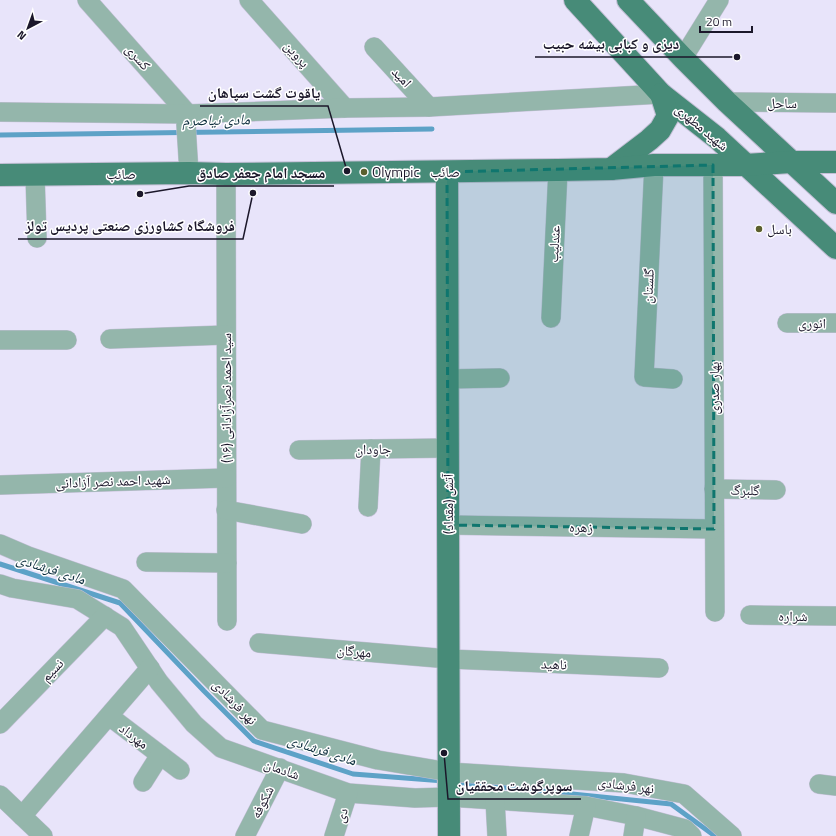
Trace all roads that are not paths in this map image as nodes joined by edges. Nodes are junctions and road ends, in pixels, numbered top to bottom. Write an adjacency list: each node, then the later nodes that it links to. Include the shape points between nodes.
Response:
1 (87, 0): 14 (street, کسری)
2 (249, 0): 12 (street, پروین)
3 (575, 0): 8 (main road, شهید مطهری)
4 (628, 0): 7 (main road)
5 (719, 0): 7 (street)
6 (374, 46): 11 (street, امید)
7 (683, 58): 9 (main road)
8 (661, 94): 11 (street); 17 (main road, شهید مطهری, via 717,138); 20 (main road, via 668,116 660,130)
9 (727, 102): 10 (street, ساحل); 15 (main road)
10 (836, 103)
11 (429, 107): 12 (street)
12 (346, 108): 14 (street)
13 (0, 112): 14 (street)
14 (187, 126): 23 (street)
15 (791, 162): 16 (main road); 17 (main road, صائب); 27 (main road)
16 (836, 162)
17 (745, 164): 18 (main road, صائب); 29 (main road, شهید مطهری)
18 (713, 165): 19 (main road, صائب); 45 (street, بهار صدری)
19 (654, 166): 20 (main road, صائب); 39 (street, گلستان, via 644,377)
20 (611, 169): 21 (main road, صائب)
21 (558, 170): 22 (main road, صائب); 30 (street, عندلیب)
22 (447, 172): 24 (main road, صائب); 38 (main road, آتش (مقداد))
23 (189, 173): 24 (main road, صائب); 26 (main road, صائب)
24 (226, 174): 33 (street, سید احمد نصرآزادانی (۱۶))
25 (0, 175): 26 (main road, صائب)
26 (35, 175): 28 (street)
27 (836, 203)
28 (37, 238)
29 (836, 248)
30 (550, 318)
31 (787, 323): 32 (street, انوری)
32 (836, 323)
33 (226, 335): 36 (street); 43 (street, سید احمد نصرآزادانی (۱۶))
34 (0, 340): 35 (street)
35 (67, 340)
36 (110, 340)
37 (500, 378): 38 (street)
38 (448, 379): 40 (main road, آتش (مقداد))
39 (673, 379)
40 (448, 448): 42 (street, جاودان); 50 (main road, آتش (مقداد))
41 (299, 450): 42 (street, جاودان)
42 (371, 450): 47 (street)
43 (226, 478): 44 (street, شهید احمد نصر آزادانی); 48 (street, سید احمد نصرآزادانی (۱۶))
44 (0, 485)
45 (714, 489): 46 (street, گلبرگ); 51 (street, بهار صدری)
46 (776, 490)
47 (368, 507)
48 (226, 510): 49 (street); 54 (street, سید احمد نصرآزادانی (۱۶))
49 (302, 524)
50 (448, 525): 51 (street, زهره); 62 (main road, آتش (مقداد))
51 (714, 530): 56 (street, بهار صدری)
52 (0, 544): 71 (street, نهر فرشادی, via 123,588 262,730 378,760)
53 (146, 562): 54 (street)
54 (226, 563): 60 (street, سید احمد نصرآزادانی (۱۶))
55 (0, 584): 58 (street, شادمان, via 77,599)
56 (714, 612)
57 (750, 615): 59 (street, شراره)
58 (105, 616): 63 (street, شادمان, via 122,627); 66 (street, نسیم)
59 (836, 616)
60 (227, 621)
61 (259, 644): 62 (street, مهرگان)
62 (449, 660): 64 (street, ناهید); 71 (main road, آتش (مقداد))
63 (150, 668): 65 (street); 68 (street, شادمان, via 194,724 221,748)
64 (659, 668)
65 (109, 716): 67 (street, مهرداد); 76 (street)
66 (0, 724)
67 (160, 755): 69 (street, مهرداد); 70 (street, مهرداد)
68 (280, 768): 72 (street, شادمان); 79 (street, شکوفه)
69 (180, 770)
70 (143, 782)
71 (453, 786): 72 (street, شادمان, via 415,798); 74 (street, نهر فرشادی); 81 (main road, آتش (مقداد)); 86 (street, نهر فرشادی, via 624,783 684,794)
72 (348, 794): 80 (street, دی)
73 (0, 796): 76 (street)
74 (495, 800): 75 (street, نهر فرشادی); 82 (street)
75 (586, 806): 77 (street, نهر فرشادی); 83 (street)
76 (22, 816): 78 (street)
77 (636, 816): 84 (street); 85 (street, نهر فرشادی, via 684,829)
78 (44, 836)
79 (245, 836)
80 (334, 836)
81 (450, 836)
82 (497, 836)
83 (579, 836)
84 (633, 836)
85 (692, 836)
86 (732, 836)

